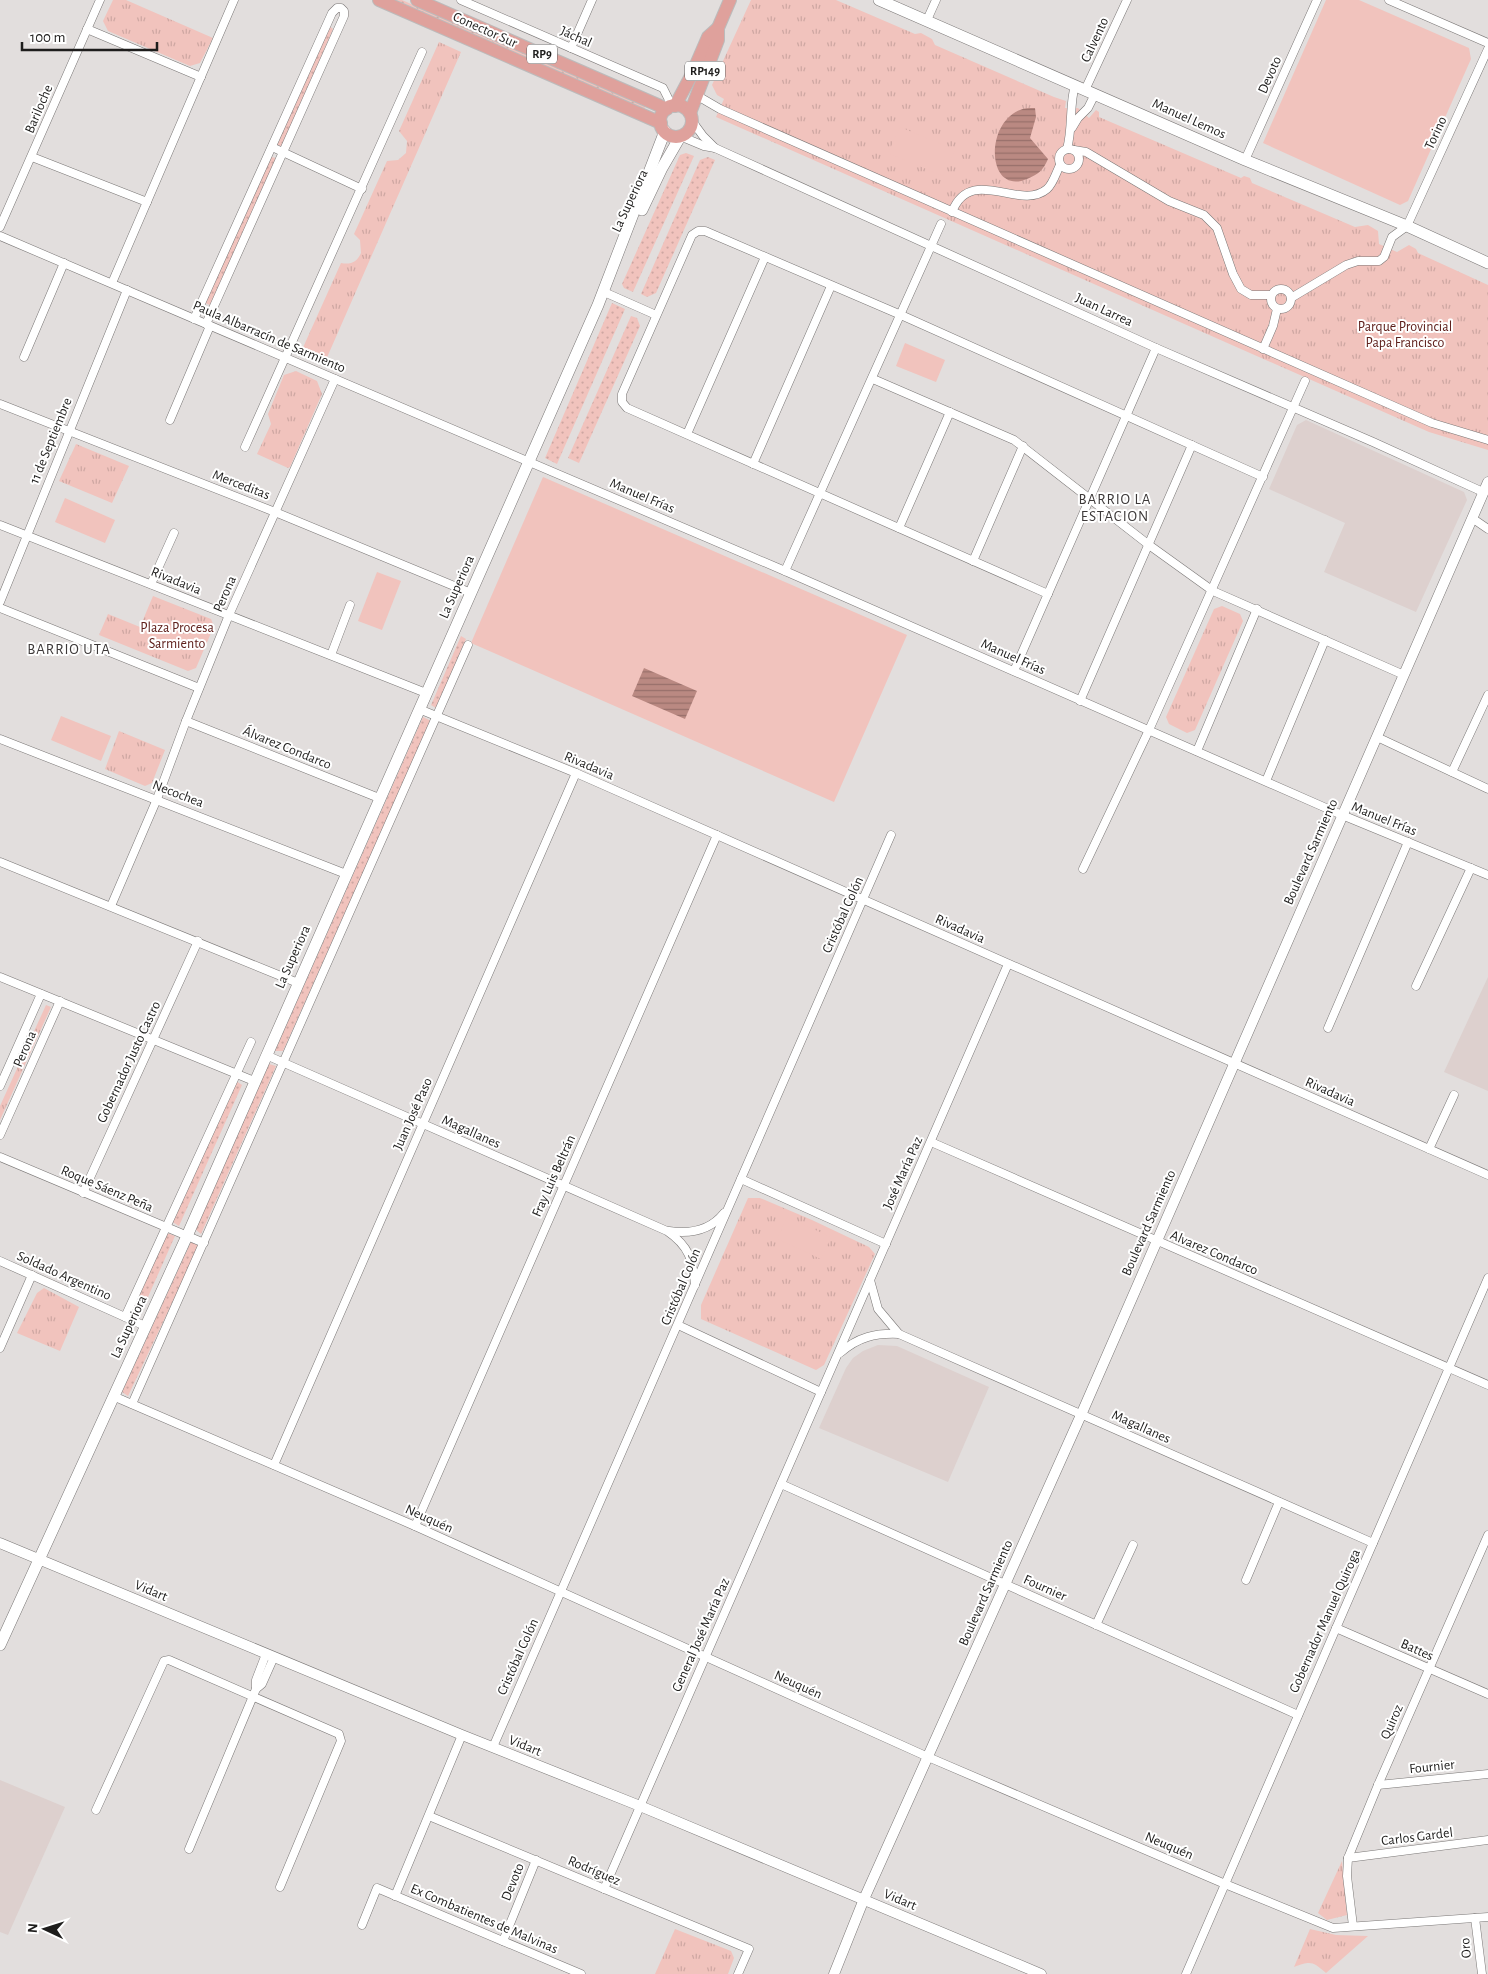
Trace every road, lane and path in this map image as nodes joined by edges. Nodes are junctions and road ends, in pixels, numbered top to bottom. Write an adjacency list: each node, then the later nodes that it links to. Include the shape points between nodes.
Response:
1 (100, 0): 16 (street, Bariloche)
2 (233, 0): 21 (street)
3 (379, 0): 26 (main road, Conector Sur / RP9)
4 (417, 0): 24 (main road, Conector Sur / RP9)
5 (461, 0): 13 (street, Jáchal)
6 (592, 0): 18 (street)
7 (730, 0): 15 (main road, RP149)
8 (879, 0): 14 (main road, Manuel Lemos)
9 (936, 0): 14 (street)
10 (1127, 0): 22 (street, Calvento)
11 (1317, 0): 34 (street, Devoto)
12 (1388, 0): 17 (street)
13 (477, 3): 18 (street, Jáchal)
14 (926, 20): 22 (main road, Manuel Lemos)
15 (718, 28): 23 (main road, RP149, via 718,40); 24 (main road, RP149, via 708,37 692,74)
16 (87, 29): 21 (street); 33 (street, Bariloche)
17 (1488, 43)
18 (571, 48): 24 (street, Jáchal, via 663,88)
19 (1488, 49): 40 (street, Torino)
20 (422, 52): 36 (street)
21 (201, 77): 37 (street)
22 (1085, 90): 27 (street, via 1088,108); 27 (street, via 1072,100); 34 (main road, Manuel Lemos)
23 (696, 95): 25 (main road, RP149); 38 (street, via 720,109)
24 (671, 107): 25 (main road, via 684,108); 26 (main road, via 661,117)
25 (691, 117): 28 (main road, via 688,132); 30 (street, Juan Larrea)
26 (663, 127): 28 (main road, via 671,136); 47 (main road, La Superiora)
27 (1071, 130): 31 (street)
28 (680, 136): 30 (street, Juan Larrea); 47 (main road, La Superiora, via 655,181)
29 (272, 147): 32 (street); 32 (street, via 332,13 341,8 344,16); 57 (street)
30 (715, 148): 43 (street, Juan Larrea)
31 (1070, 149): 35 (street, via 1059,156); 35 (street, via 1079,155 1077,166 1068,170); 52 (street, via 1086,152 1178,205 1204,215 1217,228 1241,289 1251,295)
32 (283, 152): 36 (street); 58 (street)
33 (32, 157): 37 (street); 41 (street, Bariloche)
34 (1246, 160): 40 (main road, Manuel Lemos)
35 (1060, 165): 38 (street, via 1050,186 1039,193 973,191 961,197)
36 (362, 189): 62 (street)
37 (147, 202): 48 (street)
38 (952, 212): 60 (street)
39 (941, 224): 43 (street)
40 (1407, 226): 46 (main road, Manuel Lemos); 53 (street, via 1392,238 1379,261 1358,261 1346,265)
41 (0, 227)
42 (0, 236): 45 (street, Paula Albarracín de Sarmiento)
43 (931, 245): 56 (street); 59 (street, Juan Larrea)
44 (765, 257): 49 (street); 55 (street, via 705,231 698,231 692,235); 72 (street)
45 (64, 263): 48 (street, Paula Albarracín de Sarmiento); 61 (street)
46 (1488, 263)
47 (609, 280): 51 (main road, La Superiora)
48 (112, 283): 50 (street, Paula Albarracín de Sarmiento)
49 (831, 286): 56 (street); 78 (street)
50 (127, 290): 57 (street, Paula Albarracín de Sarmiento); 71 (street, 11 de Septiembre)
51 (604, 292): 55 (street); 77 (main road, La Superiora)
52 (1271, 296): 53 (street, via 1282,288 1289,292); 54 (street, via 1271,302)
53 (1291, 298): 54 (street, via 1287,308)
54 (1277, 309): 60 (street)
55 (656, 315): 72 (street, via 622,394 622,402 628,408)
56 (901, 315): 64 (street); 69 (street)
57 (194, 319): 58 (street, Paula Albarracín de Sarmiento)
58 (208, 325): 62 (street, Paula Albarracín de Sarmiento); 70 (street)
59 (1156, 348): 67 (street, Juan Larrea); 69 (street)
60 (1263, 349): 73 (street, via 1432,423)
61 (24, 358)
62 (285, 358): 63 (street, Paula Albarracín de Sarmiento); 76 (street)
63 (335, 379): 77 (street, Paula Albarracín de Sarmiento); 84 (street, Perona)
64 (873, 379): 68 (street); 82 (street)
65 (1305, 381): 67 (street)
66 (0, 404): 71 (street, Merceditas)
67 (1294, 407): 79 (street); 81 (street, Juan Larrea)
68 (950, 412): 75 (street); 87 (street)
69 (1126, 416): 74 (street); 83 (street)
70 (170, 420)
71 (69, 431): 84 (street, Merceditas); 90 (street, 11 de Septiembre)
72 (687, 434): 78 (street)
73 (1488, 440)
74 (1192, 445): 79 (street); 91 (street)
75 (1023, 446): 83 (street); 92 (street)
76 (245, 447)
77 (529, 461): 93 (street, Manuel Frías); 96 (main road, La Superiora)
78 (753, 464): 82 (street)
79 (1263, 477): 95 (street)
80 (1488, 482): 81 (street, Boulevard Sarmiento)
81 (1484, 492): 85 (street, Boulevard Sarmiento)
82 (820, 493): 87 (street); 93 (street)
83 (1090, 498): 91 (street); 97 (street)
84 (275, 512): 96 (street, Merceditas); 102 (street, Perona)
85 (1472, 518): 88 (street); 107 (street, Boulevard Sarmiento)
86 (0, 525): 90 (street, Rivadavia)
87 (899, 528): 92 (street)
88 (1488, 529)
89 (174, 533): 94 (street)
90 (26, 535): 94 (street, Rivadavia); 98 (street, 11 de Septiembre)
91 (1149, 545): 95 (street); 111 (street)
92 (973, 561): 97 (street)
93 (786, 571): 106 (street, Manuel Frías)
94 (151, 584): 102 (street, Rivadavia)
95 (1213, 591): 101 (street); 115 (street)
96 (471, 593): 109 (main road, La Superiora)
97 (1048, 594): 106 (street)
98 (0, 602)
99 (350, 604): 105 (street)
100 (0, 608): 108 (street)
101 (1256, 610): 103 (street); 118 (street)
102 (229, 615): 105 (street, Rivadavia); 108 (street, Perona)
103 (1325, 640): 107 (street); 121 (street)
104 (468, 645): 113 (street)
105 (331, 654): 109 (street, Rivadavia)
106 (1014, 671): 111 (street, Manuel Frías)
107 (1404, 675): 116 (street, Boulevard Sarmiento)
108 (199, 688): 114 (street, Perona)
109 (426, 694): 112 (main road, La Superiora)
110 (1488, 695): 119 (street)
111 (1080, 701): 115 (street, Manuel Frías)
112 (419, 709): 113 (street, Rivadavia); 123 (main road, La Superiora)
113 (437, 716): 120 (street, Rivadavia); 147 (street)
114 (186, 721): 123 (street, Álvarez Condarco); 124 (street, Perona)
115 (1150, 730): 118 (street, Manuel Frías); 131 (street)
116 (1377, 737): 119 (street); 125 (street, Boulevard Sarmiento)
117 (0, 739): 124 (street, Necochea)
118 (1197, 751): 121 (street, Manuel Frías)
119 (1452, 772): 122 (street)
120 (576, 774): 126 (street, Rivadavia); 153 (street, Juan José Paso)
121 (1266, 781): 125 (street, Manuel Frías)
122 (1488, 789)
123 (379, 798): 132 (main road, La Superiora)
124 (157, 799): 132 (street, Necochea); 135 (street, Perona)
125 (1342, 815): 128 (street, Manuel Frías); 148 (street, Boulevard Sarmiento)
126 (717, 835): 134 (street, Rivadavia); 160 (street, Fray Luis Beltrán)
127 (891, 835): 134 (street, Cristóbal Colón)
128 (1408, 842): 130 (street, Manuel Frías); 143 (street)
129 (0, 862): 135 (street)
130 (1471, 868): 133 (street, Manuel Frías); 140 (street)
131 (1083, 869)
132 (346, 874): 139 (main road, La Superiora)
133 (1488, 875)
134 (863, 900): 137 (street, Rivadavia); 159 (street, Cristóbal Colón)
135 (111, 906): 136 (street)
136 (198, 941): 139 (street); 144 (street, Gobernador Justo Castro)
137 (1008, 964): 148 (street, Rivadavia); 155 (street, José María Paz)
138 (0, 977): 141 (street)
139 (298, 983): 146 (main road, La Superiora)
140 (1416, 986)
141 (41, 994): 142 (street); 151 (street, Perona)
142 (60, 1001): 144 (street); 154 (street, Perona)
143 (1328, 1028)
144 (153, 1039): 149 (street); 161 (street, Gobernador Justo Castro)
145 (251, 1042): 149 (street)
146 (266, 1055): 147 (street, Magallanes); 150 (main road, La Superiora)
147 (284, 1063): 153 (street, Magallanes); 167 (street)
148 (1234, 1063): 156 (street, Rivadavia); 166 (street, Boulevard Sarmiento)
149 (236, 1073): 150 (street); 163 (street)
150 (254, 1081): 165 (main road, La Superiora)
151 (0, 1086)
152 (1454, 1095): 156 (street)
153 (423, 1124): 160 (street, Magallanes); 186 (street, Juan José Paso)
154 (0, 1135)
155 (931, 1142): 166 (street, Alvarez Condarco); 168 (street, José María Paz)
156 (1429, 1149): 158 (street, Rivadavia)
157 (0, 1157): 161 (street, Roque Sáenz Peña)
158 (1488, 1175)
159 (741, 1179): 162 (street, Cristóbal Colón); 168 (street)
160 (564, 1186): 164 (street, Magallanes); 189 (street, Fray Luis Beltrán)
161 (83, 1193): 163 (street, Roque Sáenz Peña)
162 (729, 1207): 164 (street, Magallanes, via 719,1219 698,1231); 173 (street, Cristóbal Colón)
163 (166, 1227): 165 (street, Roque Sáenz Peña); 174 (street)
164 (667, 1231): 173 (street, Magallanes, via 679,1239 688,1252)
165 (187, 1236): 167 (street, Roque Sáenz Peña); 176 (main road, La Superiora)
166 (1156, 1241): 180 (street, Alvarez Condarco); 185 (street, Boulevard Sarmiento)
167 (204, 1244): 184 (street)
168 (886, 1244): 172 (street, José María Paz)
169 (0, 1261): 170 (street, Soldado Argentino)
170 (32, 1275): 174 (street, Soldado Argentino); 178 (street)
171 (1488, 1278): 180 (street, Gobernador Manuel Quiroga)
172 (870, 1280): 177 (street, via 878,1309); 179 (street, José María Paz)
173 (695, 1287): 175 (street, Cristóbal Colón)
174 (125, 1317): 176 (street, Soldado Argentino)
175 (678, 1325): 182 (street); 199 (street, Cristóbal Colón)
176 (146, 1326): 183 (main road, La Superiora)
177 (899, 1334): 179 (street, via 865,1336); 185 (street, Magallanes)
178 (0, 1348)
179 (837, 1356): 182 (street, José María Paz)
180 (1449, 1368): 181 (street, Alvarez Condarco); 192 (street, Gobernador Manuel Quiroga)
181 (1488, 1385)
182 (821, 1392): 187 (street, General José María Paz)
183 (114, 1396): 184 (street, Neuquén); 196 (main road, La Superiora)
184 (132, 1404): 186 (street, Neuquén)
185 (1081, 1415): 188 (street, Magallanes); 198 (street, Boulevard Sarmiento)
186 (274, 1465): 189 (street, Neuquén)
187 (781, 1484): 198 (street, Fournier); 204 (street, General José María Paz)
188 (1279, 1502): 192 (street, Magallanes); 197 (street)
189 (415, 1526): 199 (street, Neuquén)
190 (1488, 1534): 194 (street, Quiroz)
191 (0, 1543): 196 (street, Vidart)
192 (1373, 1543): 201 (street, Gobernador Manuel Quiroga)
193 (1133, 1545): 200 (street)
194 (1483, 1546): 195 (street); 205 (street, Quiroz)
195 (1488, 1553)
196 (39, 1559): 202 (main road, La Superiora); 203 (street, Vidart)
197 (1246, 1580)
198 (1005, 1584): 200 (street, Fournier); 211 (street, Boulevard Sarmiento)
199 (561, 1592): 204 (street, Neuquén); 210 (street, Cristóbal Colón)
200 (1096, 1625): 208 (street, Fournier)
201 (1336, 1628): 205 (street, Battes); 208 (street, Gobernador Manuel Quiroga)
202 (0, 1645)
203 (270, 1655): 206 (street, via 262,1684); 209 (street, Vidart)
204 (706, 1657): 211 (street, Neuquén); 214 (street, General José María Paz)
205 (1430, 1669): 207 (street, Battes); 213 (street, Quiroz)
206 (254, 1693): 215 (street, via 169,1660 164,1661); 218 (street); 222 (street, via 339,1734 341,1741)
207 (1488, 1694)
208 (1298, 1715): 221 (street, Gobernador Manuel Quiroga)
209 (462, 1735): 210 (street, Vidart); 216 (street)
210 (493, 1747): 214 (street, Vidart)
211 (928, 1757): 221 (street, Neuquén); 225 (street, Boulevard Sarmiento)
212 (1488, 1774): 213 (street, Fournier)
213 (1378, 1785): 219 (street, Quiroz)
214 (640, 1806): 223 (street, General José María Paz); 225 (street, Vidart)
215 (96, 1810)
216 (429, 1816): 220 (street, Rodríguez); 224 (street)
217 (1488, 1840): 219 (street, Carlos Gardel)
218 (189, 1849)
219 (1348, 1858): 229 (street, Quiroz)
220 (536, 1860): 223 (street, Rodríguez); 230 (street, Devoto)
221 (1225, 1884): 229 (street, Neuquén, via 1333,1928); 235 (street, Gobernador Manuel Quiroga)
222 (280, 1888)
223 (604, 1889): 232 (street, Rodríguez, via 749,1949)
224 (395, 1896): 228 (street, Ex Combatientes de Malvinas, via 377,1888); 230 (street, Ex Combatientes de Malvinas)
225 (864, 1900): 233 (street, Boulevard Sarmiento); 234 (street, Vidart)
226 (1488, 1917): 227 (street, Neuquén)
227 (1476, 1918): 229 (street, Neuquén); 236 (street, Oro)
228 (362, 1925)
229 (1353, 1926)
230 (503, 1941): 231 (street, Ex Combatientes de Malvinas)
231 (581, 1974)
232 (738, 1974)
233 (834, 1974)
234 (1041, 1974)
235 (1186, 1974)
236 (1482, 1974)

